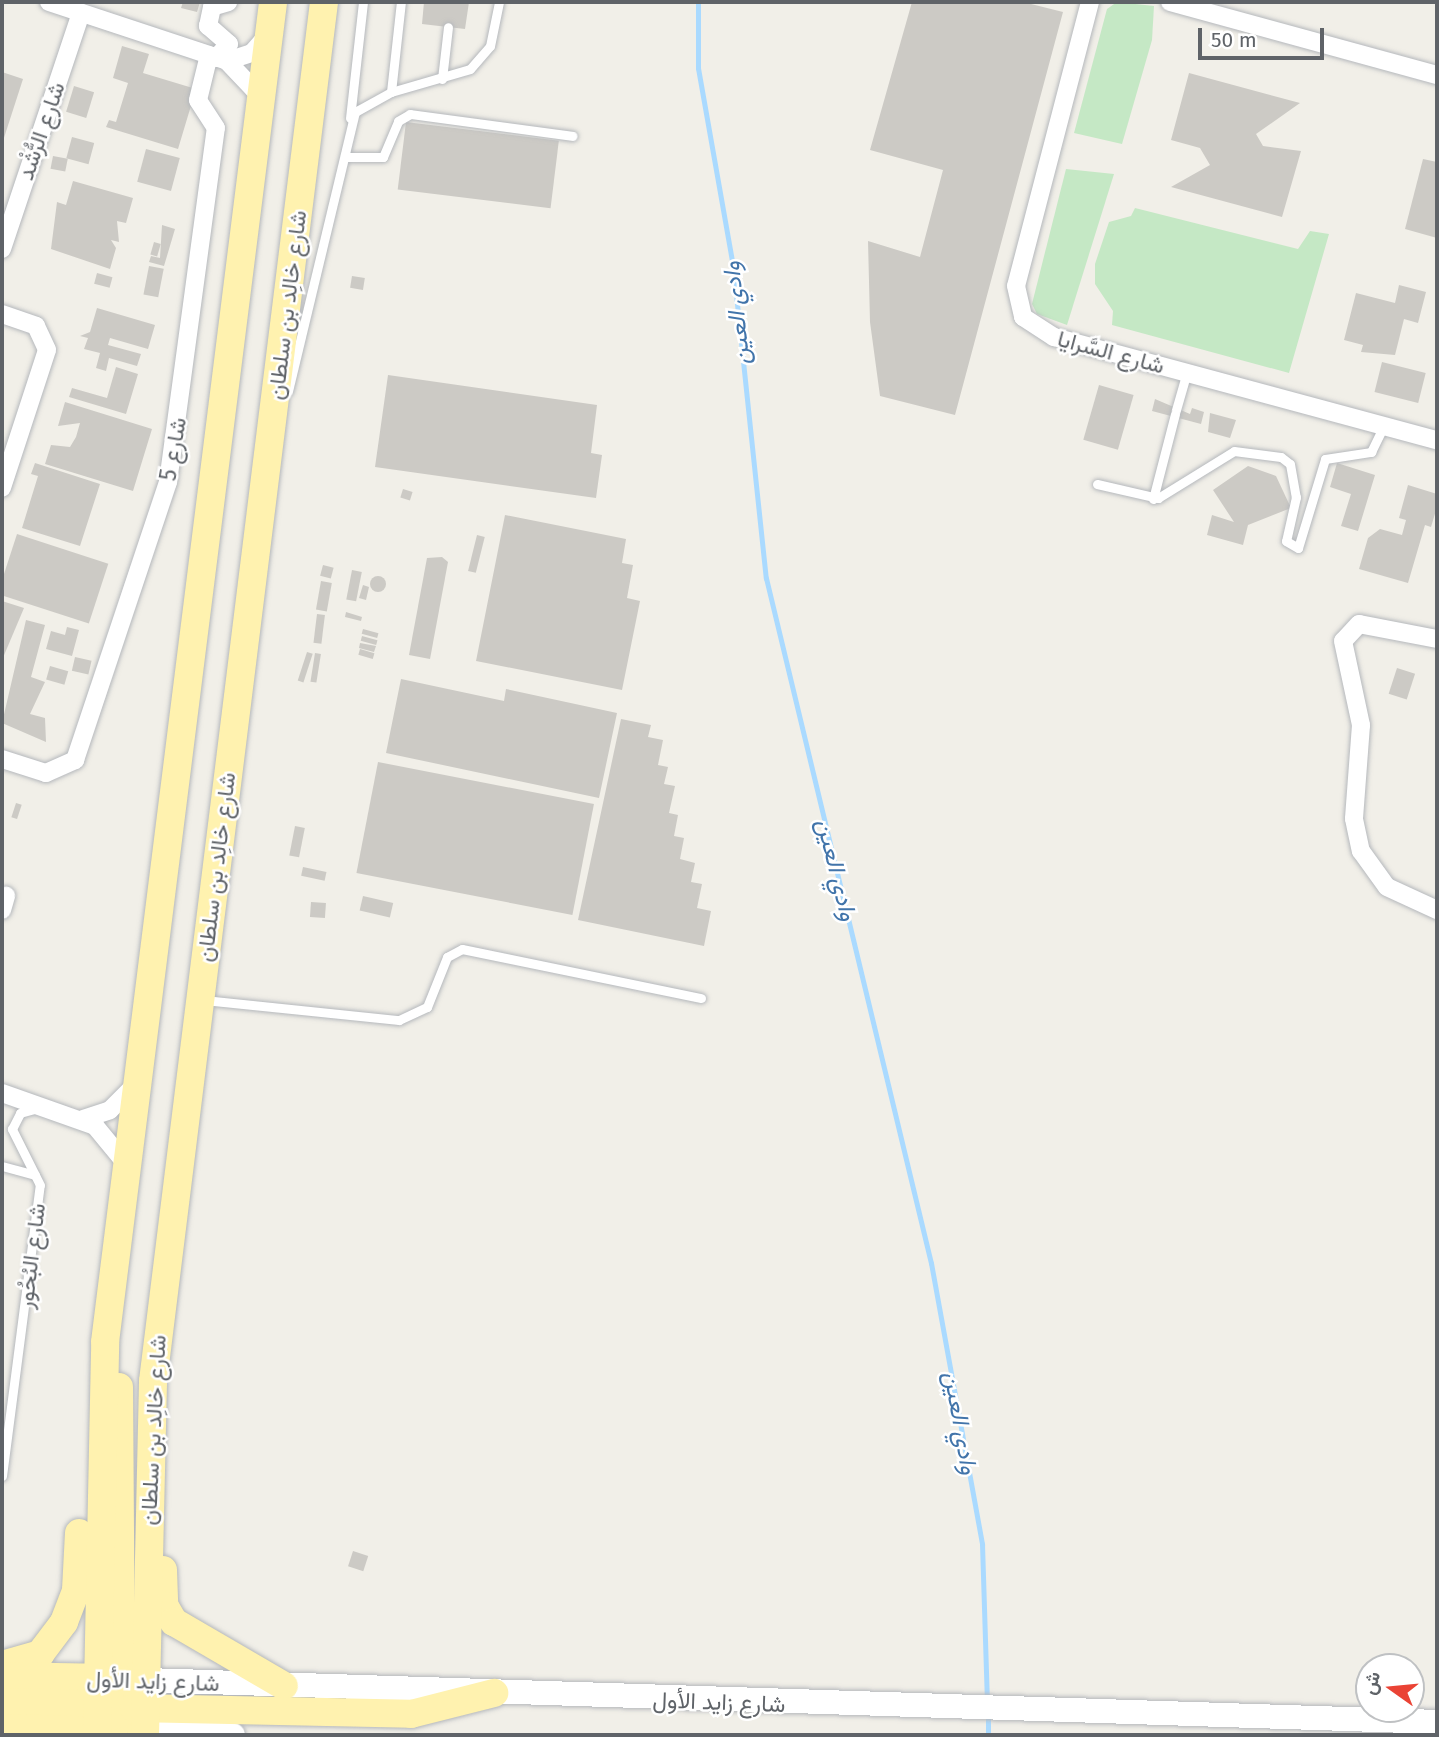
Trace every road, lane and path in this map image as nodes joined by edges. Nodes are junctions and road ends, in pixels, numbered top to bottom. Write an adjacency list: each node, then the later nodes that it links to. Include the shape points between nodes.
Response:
1 (49, 2): 10 (street)
2 (228, 2): 13 (street, شارع 5, via 215,4 210,18 209,30 229,44)
3 (273, 2): 12 (main road)
4 (324, 2): 27 (main road, شارع خالِد بن سلطان)
5 (363, 2): 18 (lane)
6 (401, 2): 16 (lane)
7 (499, 2): 15 (lane, via 495,32 481,58)
8 (1090, 2): 24 (street, شارع السَّرايا, via 1016,286 1018,307 1045,334)
9 (1170, 2): 14 (street)
10 (81, 13): 13 (street); 21 (street, شارع الرُّشْد)
11 (448, 27): 15 (lane)
12 (269, 33): 13 (street, via 252,52); 17 (main road)
13 (218, 58): 17 (street); 32 (street, شارع 5, via 198,100 216,128 168,482 75,760 46,773)
14 (1437, 75)
15 (442, 79): 16 (lane)
16 (391, 92): 18 (lane, via 364,104)
17 (261, 97): 36 (main road)
18 (349, 124): 20 (lane)
19 (573, 136): 20 (lane, via 405,114 383,157)
20 (345, 157): 27 (lane)
21 (10, 194): 22 (street, شارع الرُّشْد)
22 (2, 249)
23 (2, 314): 29 (street, via 36,326 47,350)
24 (1187, 372): 25 (street, شارع السَّرايا); 30 (lane)
25 (1384, 425): 26 (street, شارع السَّرايا); 30 (lane, via 1371,452 1325,459 1298,548 1286,541 1296,497 1290,464 1281,457 1240,449)
26 (1437, 440)
27 (268, 467): 35 (main road, شارع خالِد بن سلطان)
28 (1097, 484): 30 (lane)
29 (2, 488)
30 (1153, 499)
31 (1437, 639): 33 (street, via 1359,624 1343,641 1361,725 1354,819 1362,851 1387,887)
32 (2, 759)
33 (1437, 909)
34 (701, 998): 35 (lane, via 462,948 447,957 427,1007 399,1020)
35 (199, 999): 44 (main road, شارع خالِد بن سلطان)
36 (139, 1078): 39 (street, via 122,1101); 41 (main road)
37 (2, 1093): 38 (street)
38 (46, 1107): 39 (street); 42 (lane, شارع البُحُور, via 20,1113 12,1129)
39 (83, 1119): 41 (street, via 111,1139)
40 (2, 1166): 42 (lane)
41 (129, 1169): 43 (main road)
42 (36, 1176): 46 (lane, شارع البُحُور)
43 (105, 1342): 45 (main road); 52 (main road, via 121,1404)
44 (147, 1466): 49 (main road, via 161,1516 168,1614 230,1658); 52 (main road, شارع خالِد بن سلطان)
45 (99, 1467): 47 (main road, via 79,1530 69,1612 40,1654); 52 (main road)
46 (2, 1476)
47 (2, 1665)
48 (2, 1676): 52 (main road, شارع زايد الأول)
49 (284, 1686): 50 (main road, شارع زايد الأول); 52 (main road, شارع زايد الأول)
50 (494, 1693): 52 (main road, via 411,1714); 53 (main road, شارع زايد الأول)
51 (2, 1702): 52 (main road)
52 (121, 1711): 54 (main road, شارع زايد الأول); 55 (main road, شارع زايد الأول)
53 (1437, 1722)
54 (2, 1728)
55 (233, 1735)

